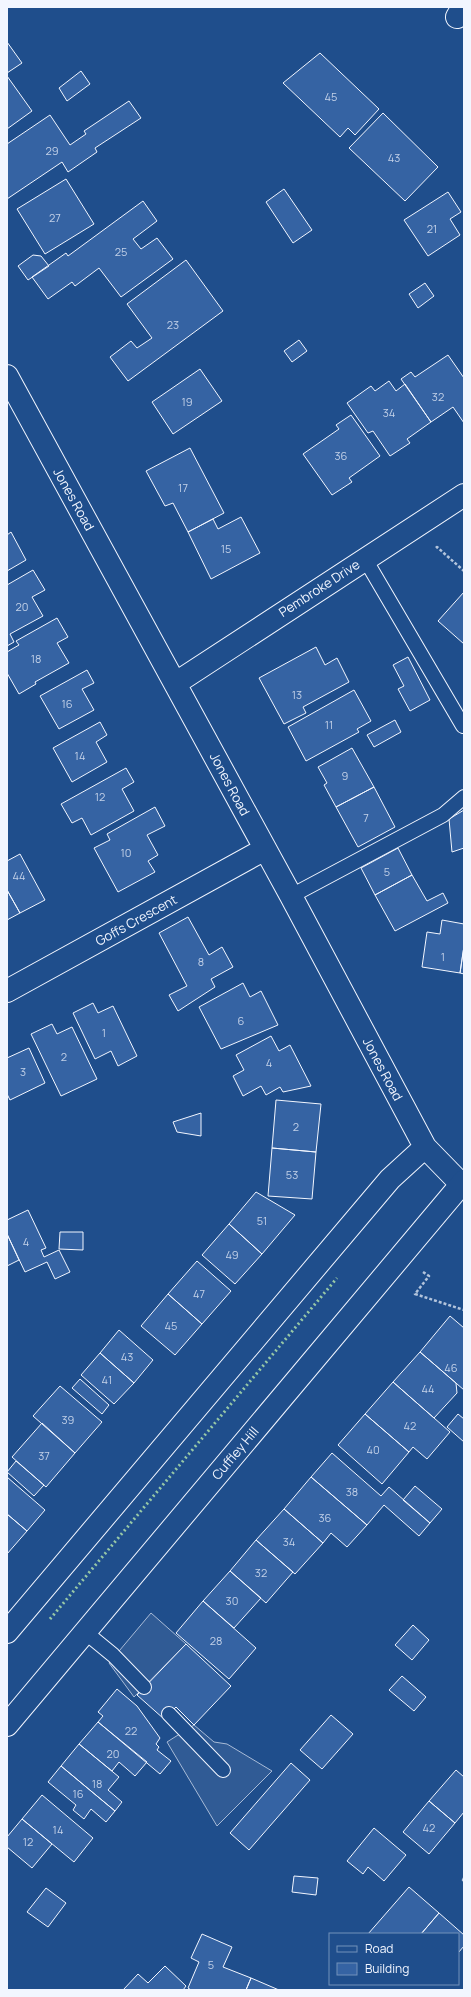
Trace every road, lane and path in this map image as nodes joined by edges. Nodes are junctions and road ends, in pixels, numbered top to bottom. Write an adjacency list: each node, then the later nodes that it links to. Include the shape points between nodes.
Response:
1 (7, 376): 6 (street, Jones Road)
2 (464, 494): 4 (street, Pembroke Drive)
3 (431, 551): 5 (path, via 438,547)
4 (365, 559): 6 (street, Pembroke Drive); 7 (lane)
5 (464, 571)
6 (176, 684): 9 (street, Jones Road)
7 (464, 725)
8 (464, 797): 10 (lane, via 443,815)
9 (265, 849): 10 (street, Jones Road); 11 (street, Goffs Crescent)
10 (291, 896): 12 (street, Jones Road)
11 (7, 992)
12 (425, 1146): 13 (street, Jones Road); 16 (street, via 390,1179)
13 (463, 1182): 17 (street, Cuffley Hill)
14 (415, 1294): 15 (path)
15 (464, 1310)
16 (7, 1632)
17 (85, 1632): 18 (lane, via 113,1655); 20 (street, Cuffley Hill)
18 (144, 1687)
19 (169, 1714): 21 (lane)
20 (7, 1725)
21 (224, 1770)

